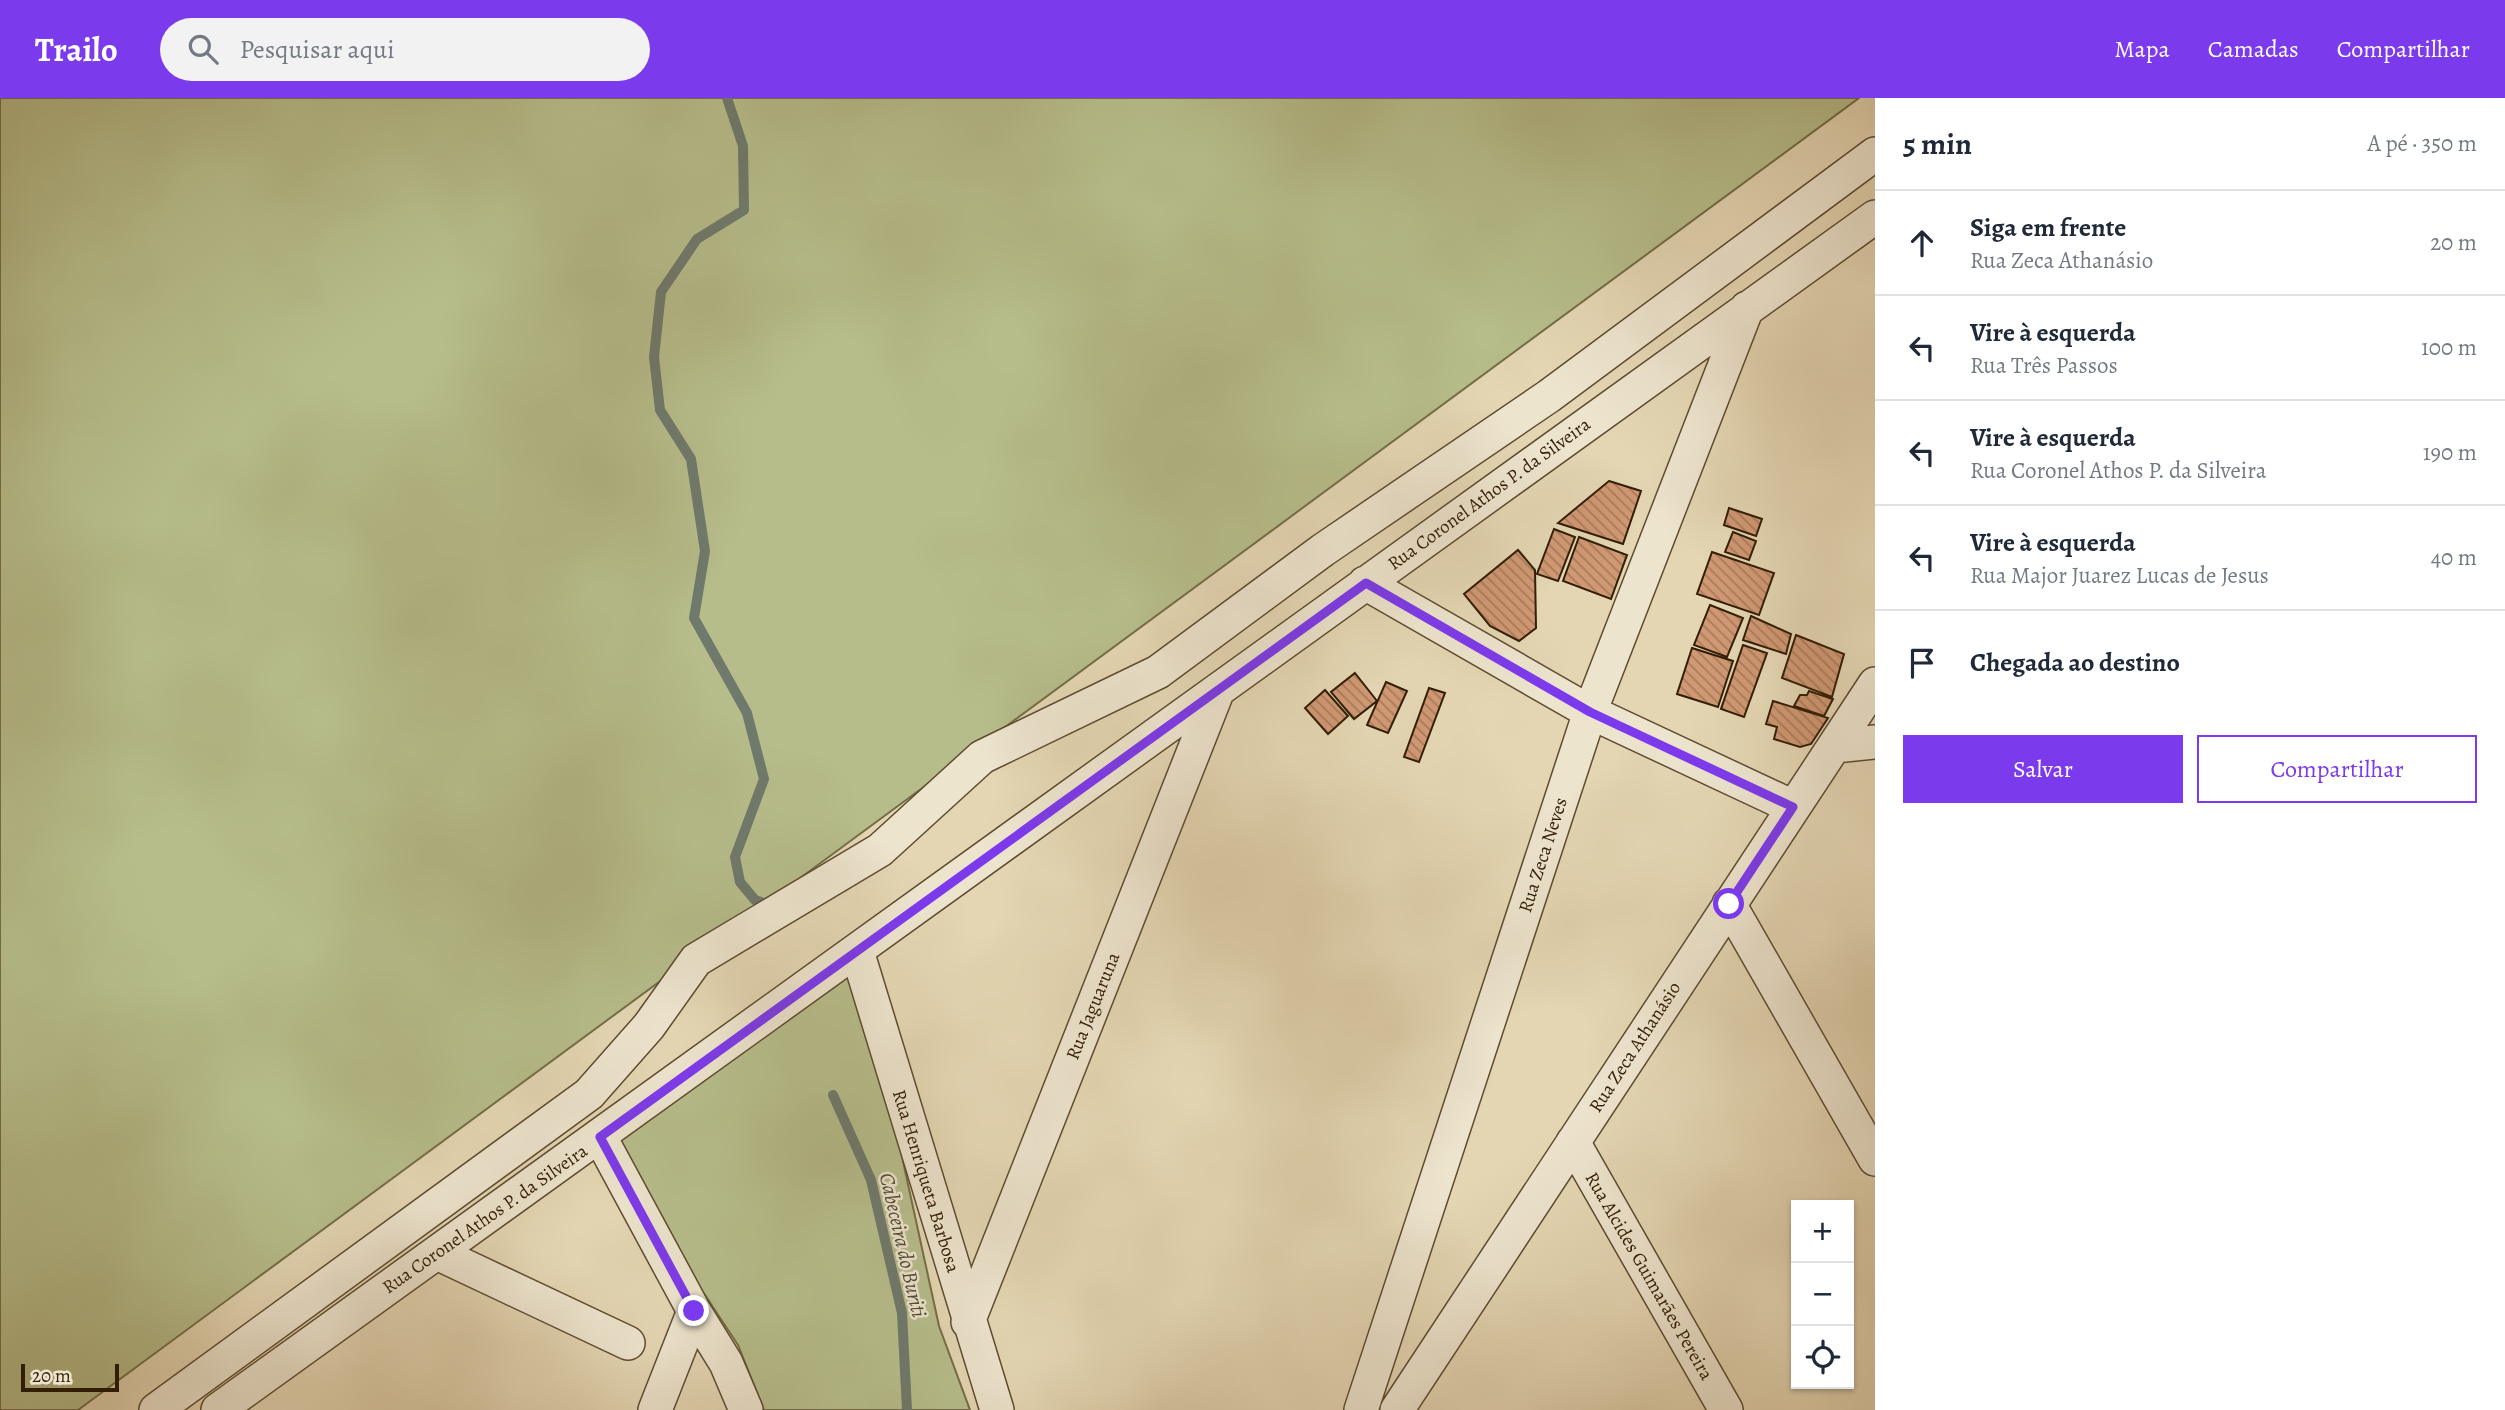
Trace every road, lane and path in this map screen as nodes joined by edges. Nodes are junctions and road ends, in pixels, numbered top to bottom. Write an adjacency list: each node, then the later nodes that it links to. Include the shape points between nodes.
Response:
1 (1875, 154): 20 (street, via 1549,396 1323,550 1158,672 982,757 880,850 696,960 649,1026 589,1094)
2 (1875, 216): 3 (street, Rua Coronel Athos P. da Silveira)
3 (1747, 308): 4 (street, Rua Coronel Athos P. da Silveira); 7 (street, Rua Zeca Neves)
4 (1366, 583): 6 (street, Rua Coronel Athos P. da Silveira); 7 (street)
5 (1875, 684): 9 (street, Rua Zeca Athanásio)
6 (1218, 690): 12 (street, Rua Coronel Athos P. da Silveira); 18 (street, Rua Jaguaruna)
7 (1590, 712): 10 (street); 25 (street, Rua Zeca Neves)
8 (1875, 742): 9 (street)
9 (1835, 746): 10 (street, Rua Zeca Athanásio)
10 (1793, 807): 11 (street, Rua Zeca Athanásio)
11 (1729, 904): 14 (street, Rua Zeca Athanásio); 15 (street)
12 (857, 951): 13 (street, Rua Coronel Athos P. da Silveira); 18 (street, Rua Henriqueta Barbosa)
13 (600, 1137): 16 (street, Rua Coronel Athos P. da Silveira); 17 (street)
14 (1573, 1142): 26 (street, Rua Zeca Athanásio); 27 (street, Rua Alcides Guimarães Pereira)
15 (1875, 1159)
16 (437, 1253): 19 (street); 21 (street, Rua Coronel Athos P. da Silveira)
17 (694, 1311): 22 (street); 23 (street, via 726,1363)
18 (968, 1322): 24 (street, Rua Henriqueta Barbosa)
19 (628, 1343)
20 (156, 1410)
21 (218, 1410)
22 (656, 1410)
23 (746, 1410)
24 (997, 1410)
25 (1361, 1410)
26 (1397, 1410)
27 (1726, 1410)

